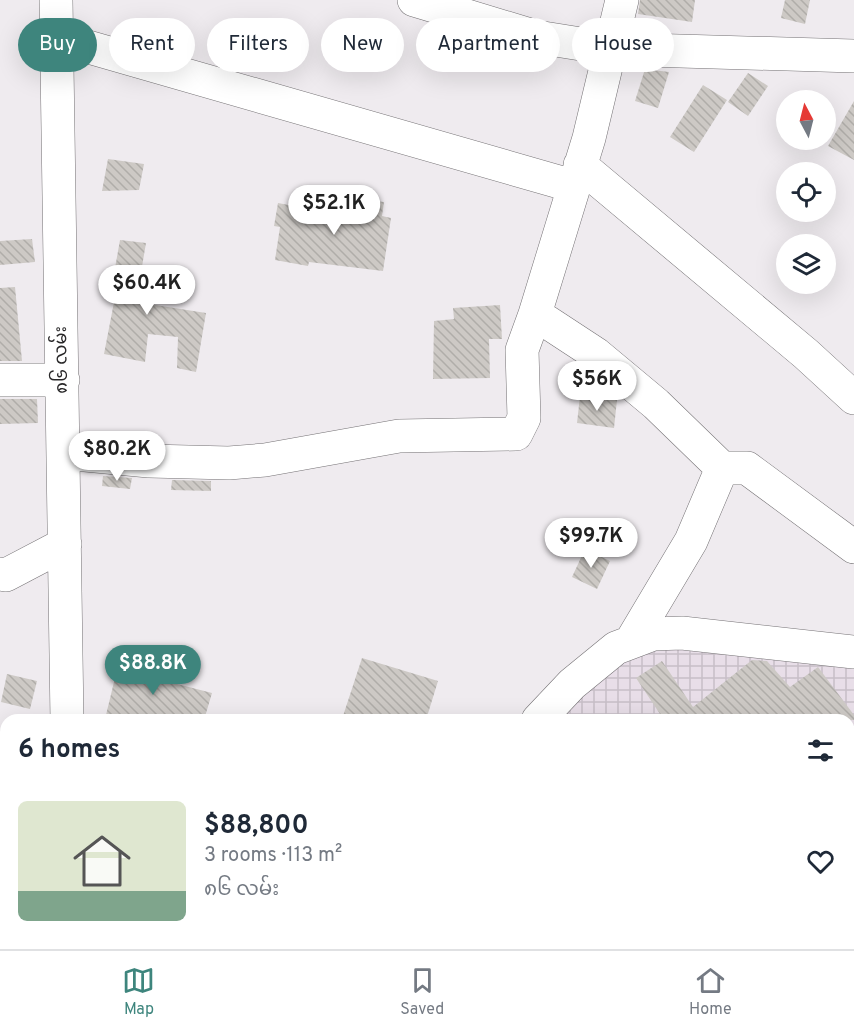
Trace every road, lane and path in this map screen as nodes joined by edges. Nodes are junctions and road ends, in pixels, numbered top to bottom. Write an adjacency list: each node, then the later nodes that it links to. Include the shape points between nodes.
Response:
1 (56, 0): 4 (street, ၈၆ လမ်း)
2 (414, 0): 6 (street, via 537,37)
3 (622, 0): 5 (street)
4 (56, 18)
5 (618, 18)
6 (572, 43)
7 (97, 49): 12 (street)
8 (674, 51): 9 (street)
9 (854, 56)
10 (58, 72): 14 (street, ၈၆ လမ်း)
11 (605, 72): 12 (street)
12 (576, 176): 13 (street); 16 (street, via 806,354)
13 (535, 314): 17 (street, via 522,350 524,418 516,434 399,436 229,463); 18 (street, via 596,354 657,404)
14 (63, 380): 15 (street); 17 (street, ၈၆ လမ်း)
15 (0, 381)
16 (854, 398)
17 (64, 453): 19 (street, ၈၆ လမ်း)
18 (722, 468): 20 (street, via 747,468); 22 (street, via 691,541)
19 (65, 544): 21 (street, via 6,575); 24 (street, ၈၆ လမ်း)
20 (854, 547)
21 (0, 574)
22 (632, 640): 23 (street, via 653,634 682,633); 25 (street, via 601,659)
23 (854, 652)
24 (67, 714)
25 (544, 714)

